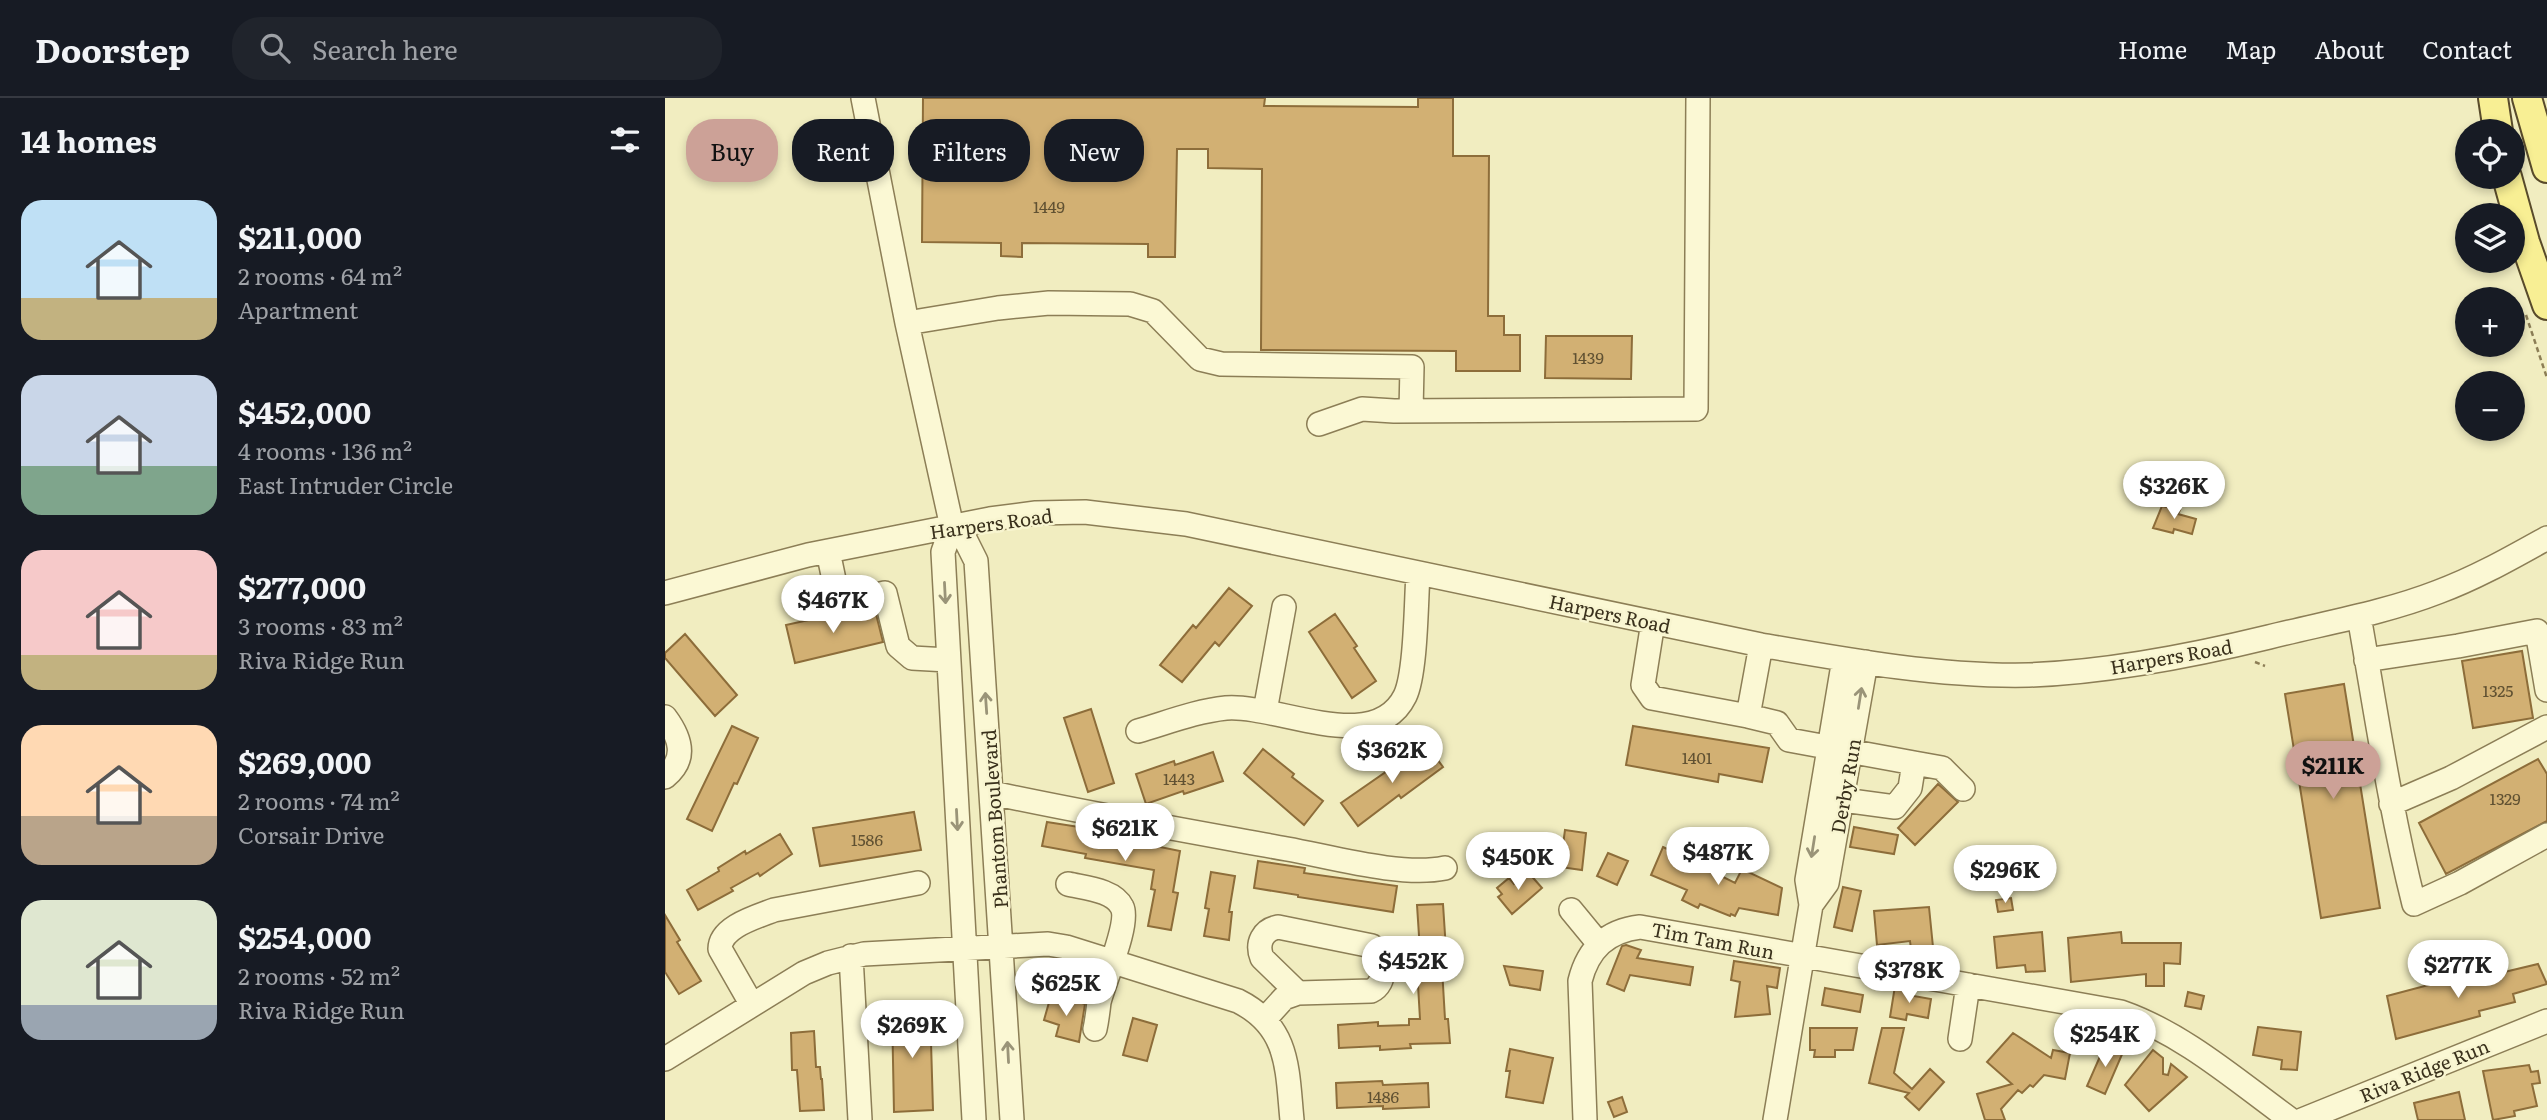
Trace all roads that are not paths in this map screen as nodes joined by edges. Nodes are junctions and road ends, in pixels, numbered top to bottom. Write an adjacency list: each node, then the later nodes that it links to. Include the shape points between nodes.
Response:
1 (863, 98): 9 (street, Phantom Boulevard)
2 (1698, 98): 10 (street, via 1696,409)
3 (2493, 98): 5 (main road)
4 (2527, 98): 6 (main road)
5 (2496, 119)
6 (2547, 168)
7 (2510, 189): 8 (main road)
8 (2537, 310)
9 (907, 323): 10 (street, via 1037,304 1130,304 1153,311 1200,359 1221,364 1412,367); 12 (street, Phantom Boulevard)
10 (1411, 411): 11 (street, via 1362,409)
11 (1319, 424)
12 (952, 527): 14 (street, Harpers Road); 15 (street, Harpers Road, via 1036,513 1086,512 1186,524); 21 (street, Phantom Boulevard, one-way to 21, via 943,552); 34 (street, Phantom Boulevard, one-way to 12, via 976,561 965,539)
13 (2547, 538): 18 (street, Harpers Road, via 2436,593)
14 (828, 551): 16 (street, Harpers Road); 21 (street, via 839,604 885,593 898,646 912,658)
15 (1418, 574): 19 (street, Harpers Road); 25 (street, via 1409,684 1386,719 1350,727)
16 (665, 593)
17 (1284, 607): 25 (street)
18 (2359, 616): 22 (street); 23 (street, Harpers Road, via 2208,651 2093,670 2028,675)
19 (1653, 622): 20 (street, Harpers Road); 26 (street, via 1643,685 1652,698)
20 (1761, 645): 23 (street, Harpers Road); 26 (street)
21 (949, 660): 44 (street, Phantom Boulevard, one-way to 44)
22 (2366, 660): 24 (street, via 2537,631); 36 (street)
23 (1855, 661): 30 (street, Derby Run)
24 (2547, 690)
25 (1265, 711): 29 (street, via 1228,708)
26 (1748, 716): 30 (street, via 1777,723 1789,740)
27 (665, 717): 32 (street, via 681,750 678,762)
28 (2547, 727): 36 (street)
29 (1138, 731)
30 (1840, 750): 31 (street); 35 (street, Derby Run)
31 (1914, 764): 33 (street, via 1942,768); 35 (street, via 1909,788 1895,807)
32 (665, 776)
33 (1963, 789)
34 (992, 793): 38 (street, via 1372,865 1416,871); 43 (street, Phantom Boulevard)
35 (1832, 798): 46 (street, Derby Run, via 1807,880 1811,905)
36 (2391, 804): 37 (street, via 2414,904)
37 (2547, 835)
38 (1445, 868)
39 (918, 883): 50 (street, via 773,910 724,935 720,949)
40 (1068, 884): 47 (street, via 1104,893 1121,904 1124,917)
41 (1571, 910): 42 (street)
42 (1599, 944): 46 (street, Tim Tam Run, via 1625,929 1650,927); 60 (street, via 1583,966 1580,981)
43 (1002, 946): 44 (street); 47 (street, via 1048,944); 58 (street, Phantom Boulevard, one-way to 43)
44 (964, 948): 45 (street); 57 (street, Phantom Boulevard)
45 (851, 956): 50 (street, via 804,973); 56 (street)
46 (1803, 957): 48 (street); 61 (street, Derby Run)
47 (1112, 961): 51 (street, via 1238,1001); 53 (street)
48 (1968, 985): 54 (street); 62 (street, via 2071,1001 2146,1021 2170,1033)
49 (1298, 993): 49 (street, via 1371,991 1381,982 1382,960 1372,946 1363,943 1270,929 1261,940 1262,958); 51 (street, via 1284,998)
50 (752, 1005): 55 (street)
51 (1265, 1019): 59 (street, via 1286,1060)
52 (2547, 1021): 63 (street, Riva Ridge Run)
53 (1095, 1029)
54 (1960, 1040)
55 (665, 1059)
56 (860, 1120)
57 (974, 1120)
58 (1012, 1120)
59 (1291, 1120)
60 (1585, 1120)
61 (1775, 1120)
62 (2291, 1120)
63 (2302, 1120)

